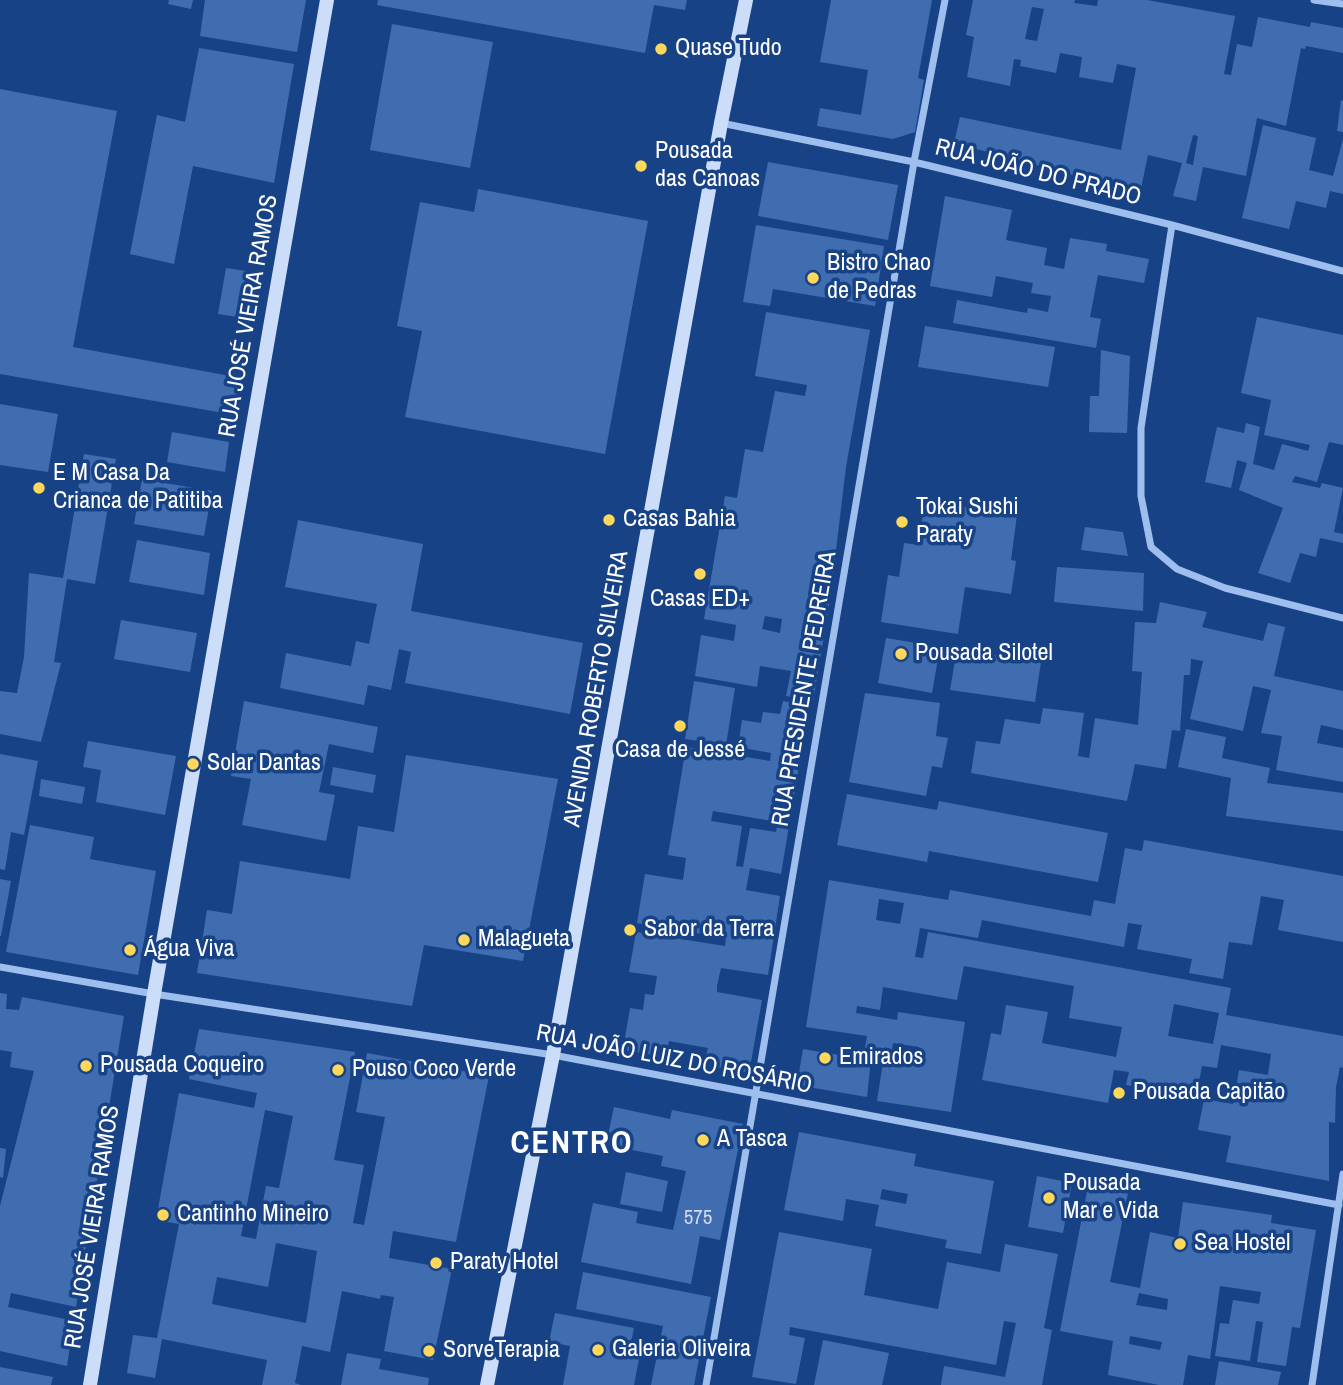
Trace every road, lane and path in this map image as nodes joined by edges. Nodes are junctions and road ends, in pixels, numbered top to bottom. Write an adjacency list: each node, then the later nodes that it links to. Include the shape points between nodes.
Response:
1 (327, 0): 12 (street, RUA JOSÉ VIEIRA RAMOS)
2 (746, 0): 6 (street, AVENIDA ROBERTO SILVEIRA)
3 (946, 0): 7 (street, RUA PRESIDENTE PEDREIRA)
4 (1314, 0): 5 (street)
5 (1343, 4)
6 (721, 123): 7 (street, RUA JOÃO DO PRADO); 13 (street, AVENIDA ROBERTO SILVEIRA)
7 (914, 162): 8 (street, RUA JOÃO DO PRADO); 14 (street, RUA PRESIDENTE PEDREIRA)
8 (1172, 225): 9 (street, RUA JOÃO DO PRADO); 10 (street, via 1141,428 1141,496 1151,547 1177,569 1225,588)
9 (1343, 271)
10 (1343, 618)
11 (0, 967): 12 (street, RUA JOÃO LUIZ DO ROSÁRIO)
12 (154, 994): 13 (street, RUA JOÃO LUIZ DO ROSÁRIO); 17 (street, RUA JOSÉ VIEIRA RAMOS)
13 (553, 1055): 14 (street, RUA JOÃO LUIZ DO ROSÁRIO); 18 (street, AVENIDA ROBERTO SILVEIRA)
14 (756, 1095): 16 (street, RUA JOÃO LUIZ DO ROSÁRIO); 19 (street, RUA PRESIDENTE PEDREIRA)
15 (1343, 1174): 16 (street)
16 (1339, 1205): 20 (street)
17 (90, 1385)
18 (487, 1385)
19 (706, 1385)
20 (1312, 1385)

